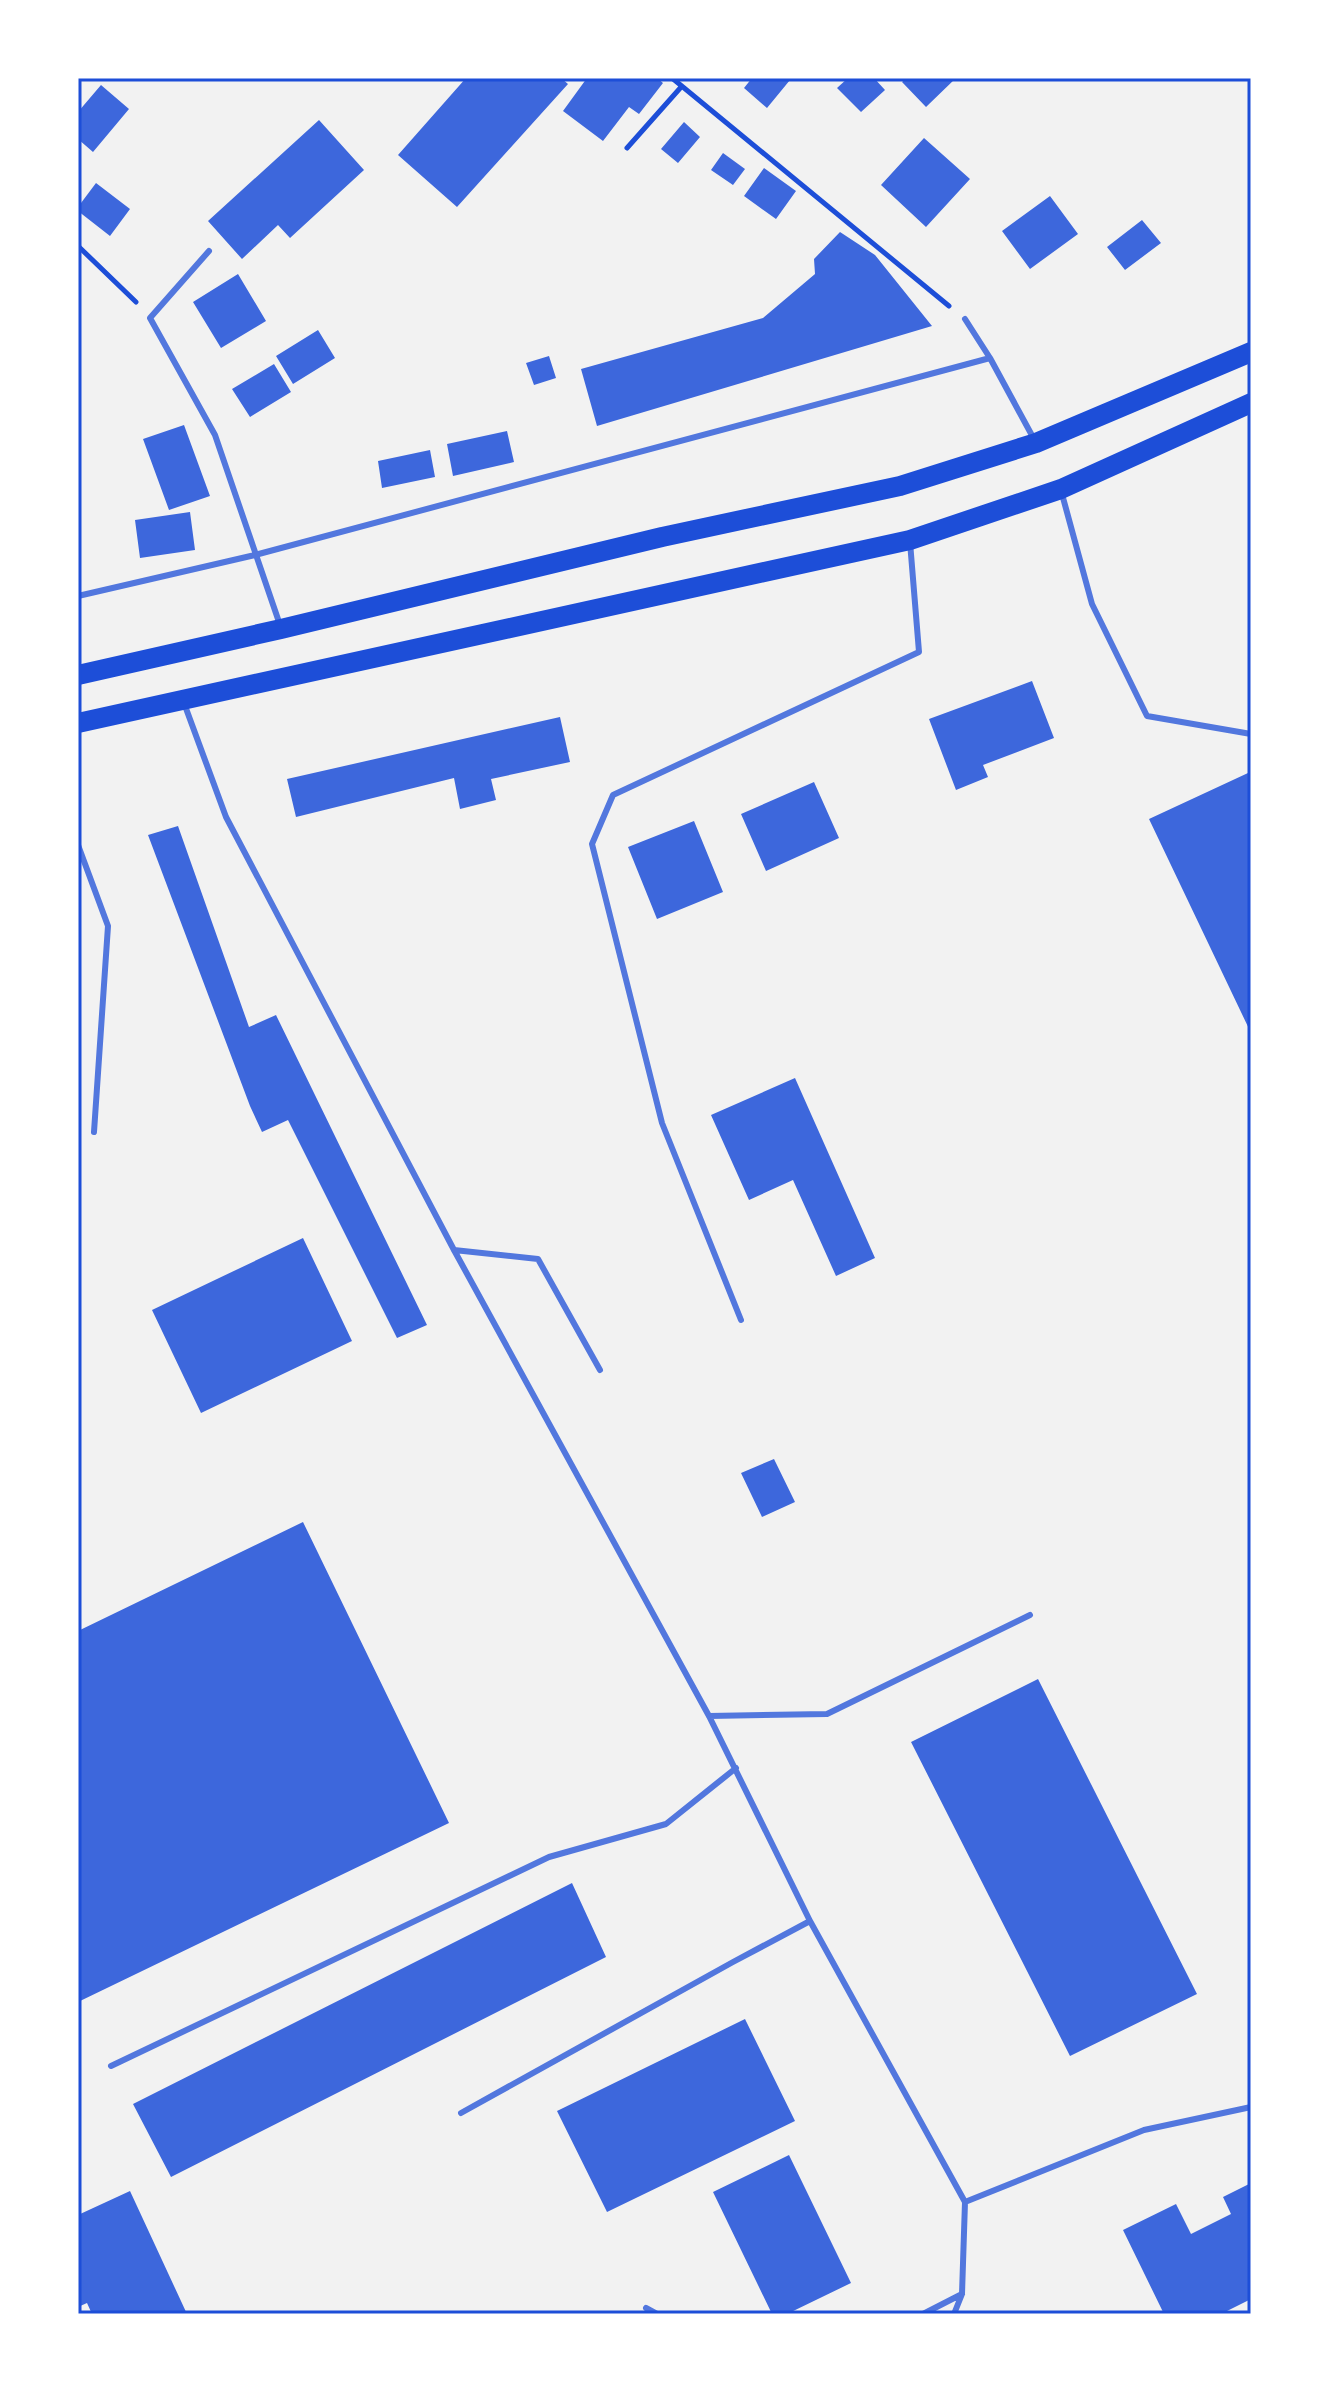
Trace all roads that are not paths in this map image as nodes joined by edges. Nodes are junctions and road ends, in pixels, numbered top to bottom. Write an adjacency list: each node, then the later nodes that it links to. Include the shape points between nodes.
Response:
1 (209, 251): 9 (lane, via 150,318 215,435)
2 (965, 319): 4 (lane)
3 (1251, 352): 6 (main road)
4 (990, 358): 6 (lane); 9 (lane)
5 (1251, 403): 7 (main road)
6 (1036, 443): 11 (main road, via 900,486)
7 (1061, 489): 8 (main road); 15 (lane, via 1092,604 1147,716)
8 (910, 540): 13 (main road); 19 (lane, via 919,652 613,795 592,844 662,1123)
9 (255, 555): 10 (lane); 11 (lane)
10 (78, 596)
11 (281, 629): 12 (main road)
12 (78, 675)
13 (183, 700): 14 (main road); 18 (lane, via 226,817)
14 (78, 723)
15 (1251, 734)
16 (78, 845): 17 (lane, via 108,926)
17 (94, 1132)
18 (454, 1250): 20 (lane, via 538,1259); 22 (lane)
19 (741, 1320)
20 (600, 1370)
21 (1030, 1615): 22 (lane, via 827,1714)
22 (709, 1716): 23 (lane)
23 (736, 1768): 24 (lane); 25 (lane, via 666,1824 549,1857)
24 (810, 1921): 27 (lane); 28 (lane)
25 (111, 2066)
26 (1251, 2107): 28 (lane, via 1144,2130)
27 (461, 2113)
28 (965, 2202): 29 (lane)
29 (962, 2294): 32 (lane); 33 (lane)
30 (646, 2308): 31 (lane)
31 (657, 2314)
32 (923, 2314)
33 (954, 2314)

